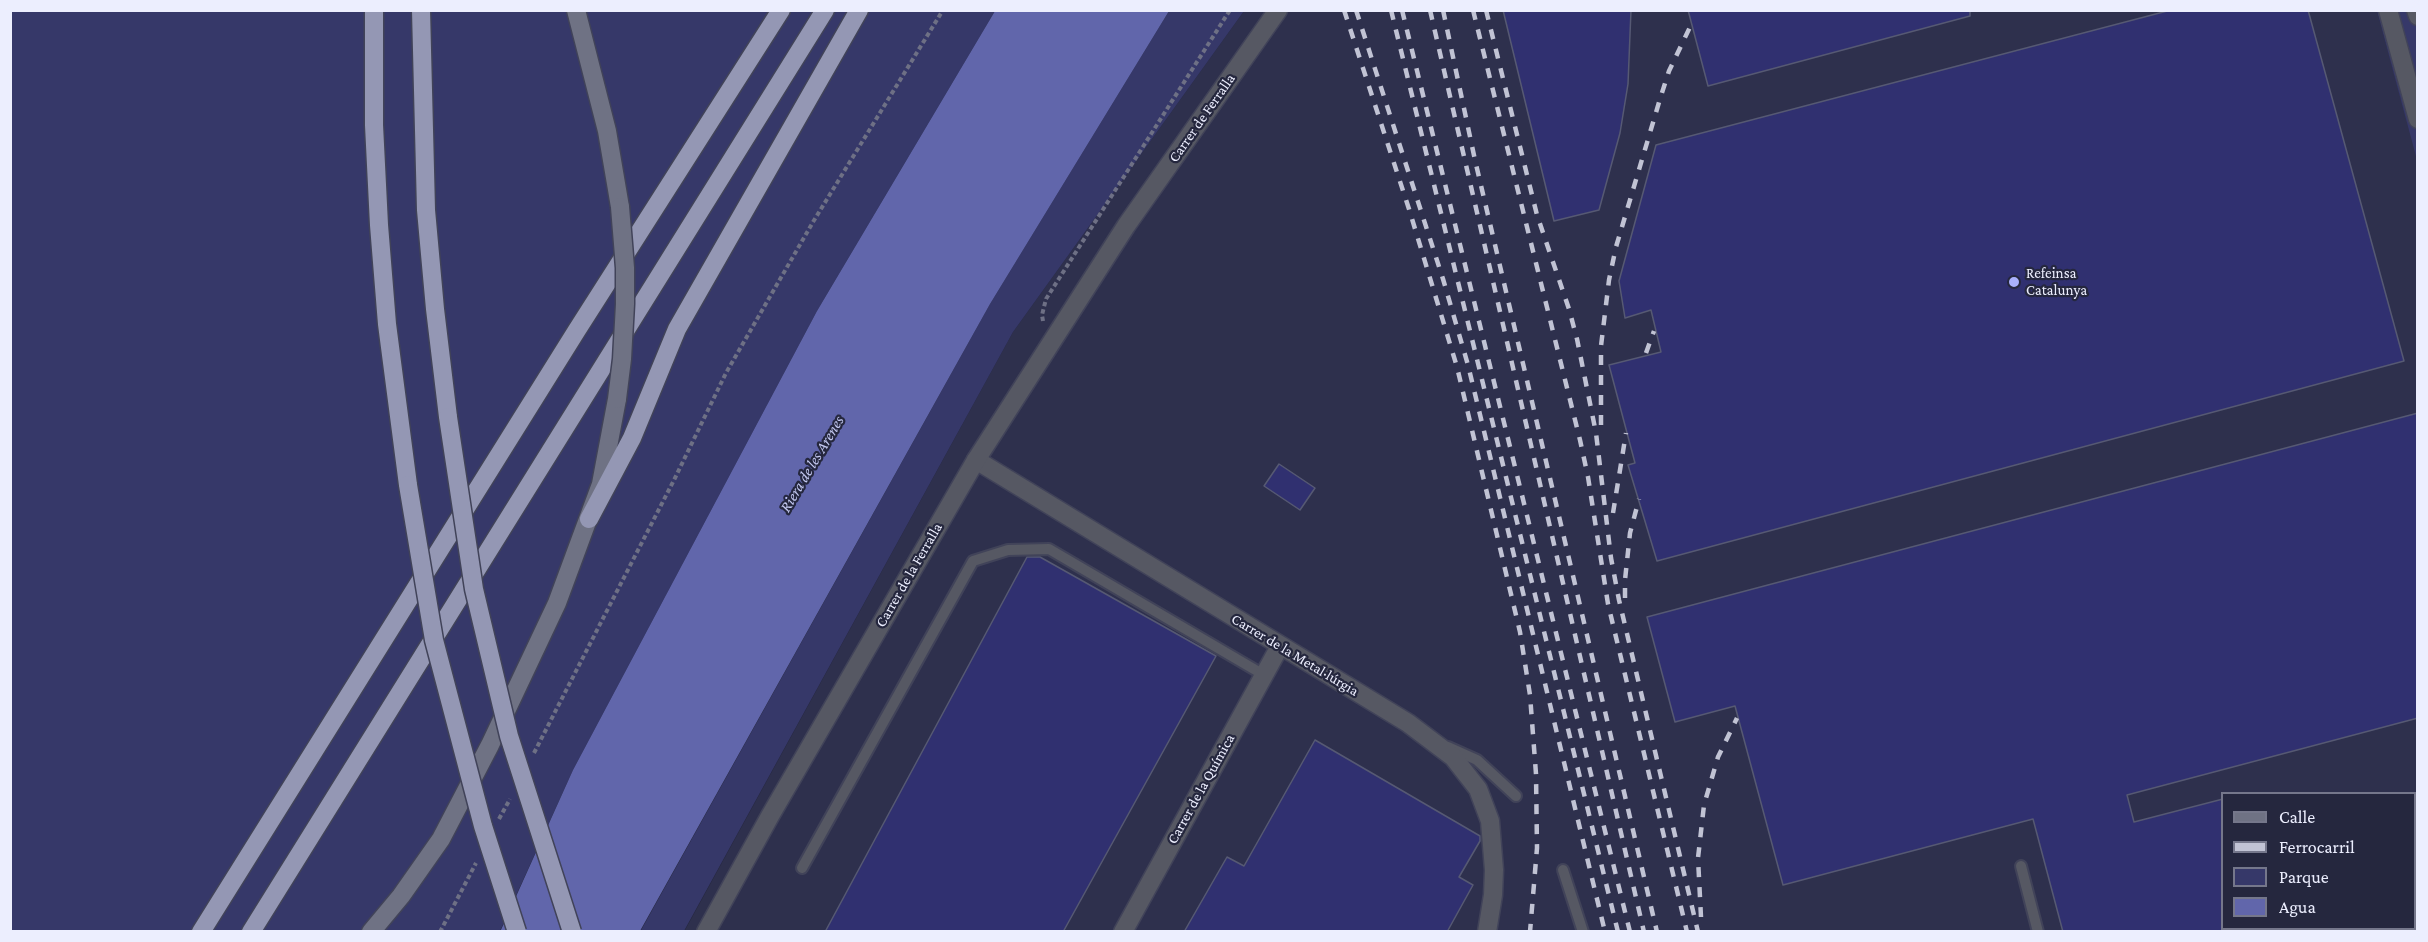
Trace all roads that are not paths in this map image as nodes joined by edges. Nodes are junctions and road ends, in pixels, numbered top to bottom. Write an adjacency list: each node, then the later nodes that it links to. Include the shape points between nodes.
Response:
1 (374, 10): 25 (highway, bridge, via 374,125 380,237 408,485 434,640 480,816)
2 (421, 10): 26 (highway, bridge, via 426,210 448,417 474,589 509,736)
3 (576, 10): 14 (main road, bridge, via 607,131 625,268 617,399 604,472)
4 (781, 10): 22 (highway)
5 (825, 10): 23 (highway)
6 (860, 10): 14 (highway, via 682,320 632,438)
7 (1278, 10): 12 (street, Carrer de Ferralla)
8 (2388, 10): 11 (street)
9 (2416, 10): 10 (street)
10 (2418, 16)
11 (2418, 119)
12 (1126, 226): 13 (street, Carrer de la Ferralla)
13 (976, 460): 15 (street, Carrer de la Metal·lúrgia); 27 (street, Carrer de la Ferralla)
14 (589, 519): 24 (main road, via 557,603 441,839)
15 (1280, 646): 16 (street, Carrer de la Química); 17 (street, Carrer de la Metal·lúrgia)
16 (1264, 675): 20 (lane, via 1049,549 1008,550 973,561); 28 (street, Carrer de la Química)
17 (1434, 741): 18 (lane, via 1478,760); 29 (street, Carrer de la Metal·lúrgia, via 1466,771 1478,789 1490,821 1494,870)
18 (1516, 796)
19 (2021, 866): 31 (lane)
20 (802, 868)
21 (1563, 870): 30 (lane)
22 (201, 932)
23 (251, 932)
24 (370, 932)
25 (517, 932)
26 (572, 932)
27 (706, 932)
28 (1123, 932)
29 (1487, 932)
30 (1583, 932)
31 (2038, 932)

